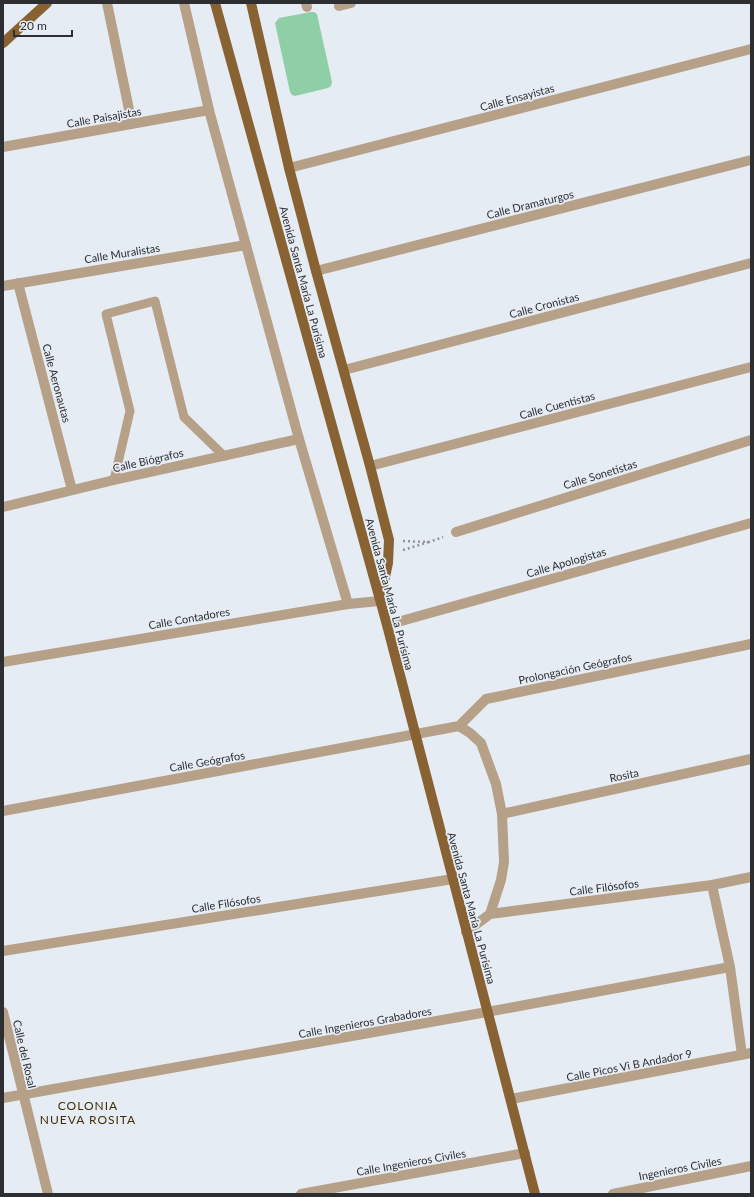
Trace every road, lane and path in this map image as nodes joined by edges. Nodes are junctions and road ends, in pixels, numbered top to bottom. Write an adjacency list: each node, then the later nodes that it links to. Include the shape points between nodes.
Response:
1 (47, 3): 8 (main road)
2 (107, 3): 11 (street)
3 (184, 3): 10 (street)
4 (215, 3): 34 (main road, Avenida Santa María La Purísima)
5 (251, 3): 14 (main road)
6 (351, 3): 7 (street)
7 (339, 6)
8 (3, 43)
9 (751, 49): 14 (street, Calle Ensayistas)
10 (209, 110): 11 (street, Calle Paisajistas); 15 (street)
11 (132, 124): 12 (street, Calle Paisajistas)
12 (3, 147)
13 (751, 160): 17 (street, Calle Dramaturgos)
14 (289, 168): 17 (main road)
15 (246, 245): 18 (street, Calle Muralistas); 22 (street)
16 (751, 263): 21 (street, Calle Cronistas)
17 (316, 271): 21 (main road)
18 (18, 283): 19 (street, Calle Muralistas); 27 (street, Calle Aeronautas)
19 (3, 286)
20 (751, 367): 25 (street, Calle Cuentistas)
21 (344, 370): 25 (main road)
22 (299, 439): 24 (street, Calle Biógrafos); 35 (street)
23 (751, 440): 30 (street, Calle Sonetistas)
24 (224, 456): 26 (street, Calle Biógrafos); 26 (lane, via 184,417 155,301 106,314 130,411)
25 (370, 466): 31 (main road)
26 (114, 480): 27 (street, Calle Biógrafos)
27 (72, 490): 28 (street, Calle Biógrafos)
28 (3, 507)
29 (751, 523): 36 (street, Calle Apologistas)
30 (456, 532): 32 (path)
31 (389, 540): 32 (path); 34 (main road, via 388,563)
32 (429, 542): 33 (path)
33 (420, 545)
34 (380, 602): 35 (street, Calle Contadores); 36 (main road, Avenida Santa María La Purísima)
35 (348, 604): 38 (street, Calle Contadores)
36 (387, 625): 40 (main road, Avenida Santa María La Purísima)
37 (751, 644): 39 (street, Prolongación Geógrafos, via 486,700)
38 (3, 662)
39 (459, 726): 40 (street); 43 (street, via 481,744 496,784)
40 (415, 735): 42 (street, Calle Geógrafos); 45 (main road, Avenida Santa María La Purísima)
41 (751, 759): 43 (street, Rosita)
42 (3, 811)
43 (502, 814): 47 (street, via 504,862)
44 (751, 877): 46 (street, Calle Filósofos)
45 (453, 879): 48 (main road, Avenida Santa María La Purísima); 49 (street, Calle Filósofos)
46 (712, 885): 47 (street, Calle Filósofos); 50 (street)
47 (490, 914): 48 (street, Calle Filósofos)
48 (466, 932): 52 (main road, Avenida Santa María La Purísima)
49 (3, 951)
50 (730, 967): 52 (street, Calle Ingenieros Grabadores); 53 (street)
51 (3, 1012): 54 (street, Calle del Rosal)
52 (487, 1012): 54 (street, Calle Ingenieros Grabadores); 56 (main road, Avenida Santa María La Purísima)
53 (746, 1054): 56 (street, Calle Picos Vi B Andador 9)
54 (22, 1094): 55 (street, Calle Ingenieros Grabadores); 59 (street, Calle del Rosal)
55 (3, 1098)
56 (511, 1099): 57 (main road, Avenida Santa María La Purísima)
57 (525, 1153): 60 (street, Calle Ingenieros Civiles); 61 (main road, Avenida Santa María La Purísima)
58 (751, 1166): 62 (street, Ingenieros Civiles)
59 (48, 1194)
60 (301, 1194)
61 (535, 1194)
62 (613, 1194)

